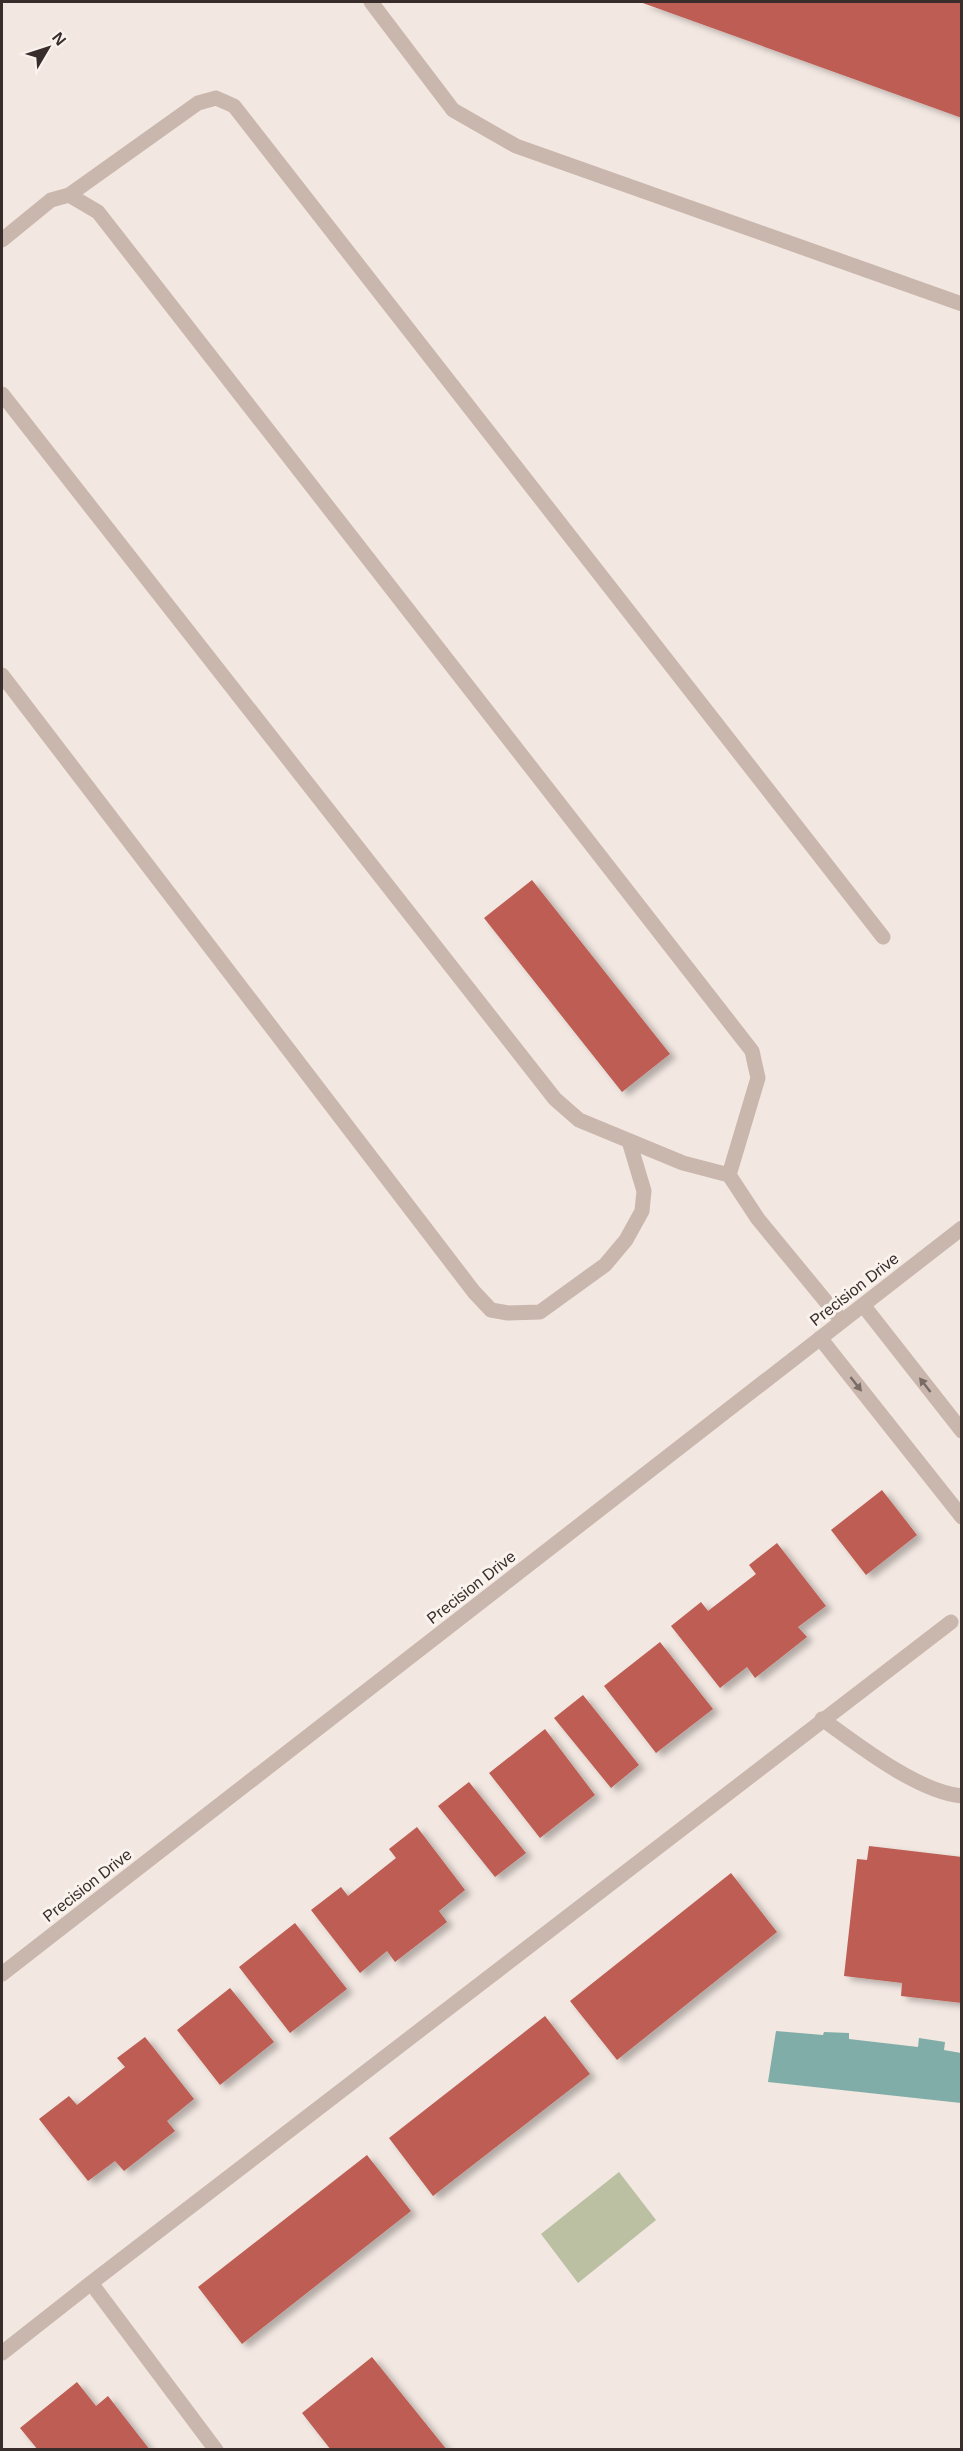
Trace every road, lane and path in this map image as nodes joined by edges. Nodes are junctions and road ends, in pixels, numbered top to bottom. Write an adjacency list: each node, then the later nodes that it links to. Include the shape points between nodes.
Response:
1 (371, 2): 4 (street, via 453,110 516,146)
2 (69, 195): 3 (street, via 51,200); 7 (street, via 198,102 216,98 234,106); 9 (street, via 98,212 752,1051 758,1078)
3 (2, 240)
4 (962, 304)
5 (2, 394): 8 (street, via 555,1099 579,1120)
6 (2, 675): 8 (street, via 491,1310 540,1312 605,1265 626,1240 642,1211 644,1191)
7 (883, 937)
8 (629, 1141): 9 (street, via 683,1163)
9 (729, 1174): 12 (street, via 758,1220)
10 (962, 1228): 11 (street, Precision Drive)
11 (863, 1305): 12 (street, Precision Drive); 14 (street, one-way to 11)
12 (842, 1321): 13 (street, Precision Drive)
13 (820, 1338): 15 (street, one-way to 15); 19 (street, Precision Drive)
14 (962, 1431)
15 (962, 1517)
16 (951, 1622): 17 (street)
17 (822, 1719): 18 (street, via 881,1761 946,1795); 20 (street)
18 (962, 1796)
19 (2, 1974)
20 (91, 2283): 21 (street); 22 (street)
21 (2, 2353)
22 (216, 2450)

